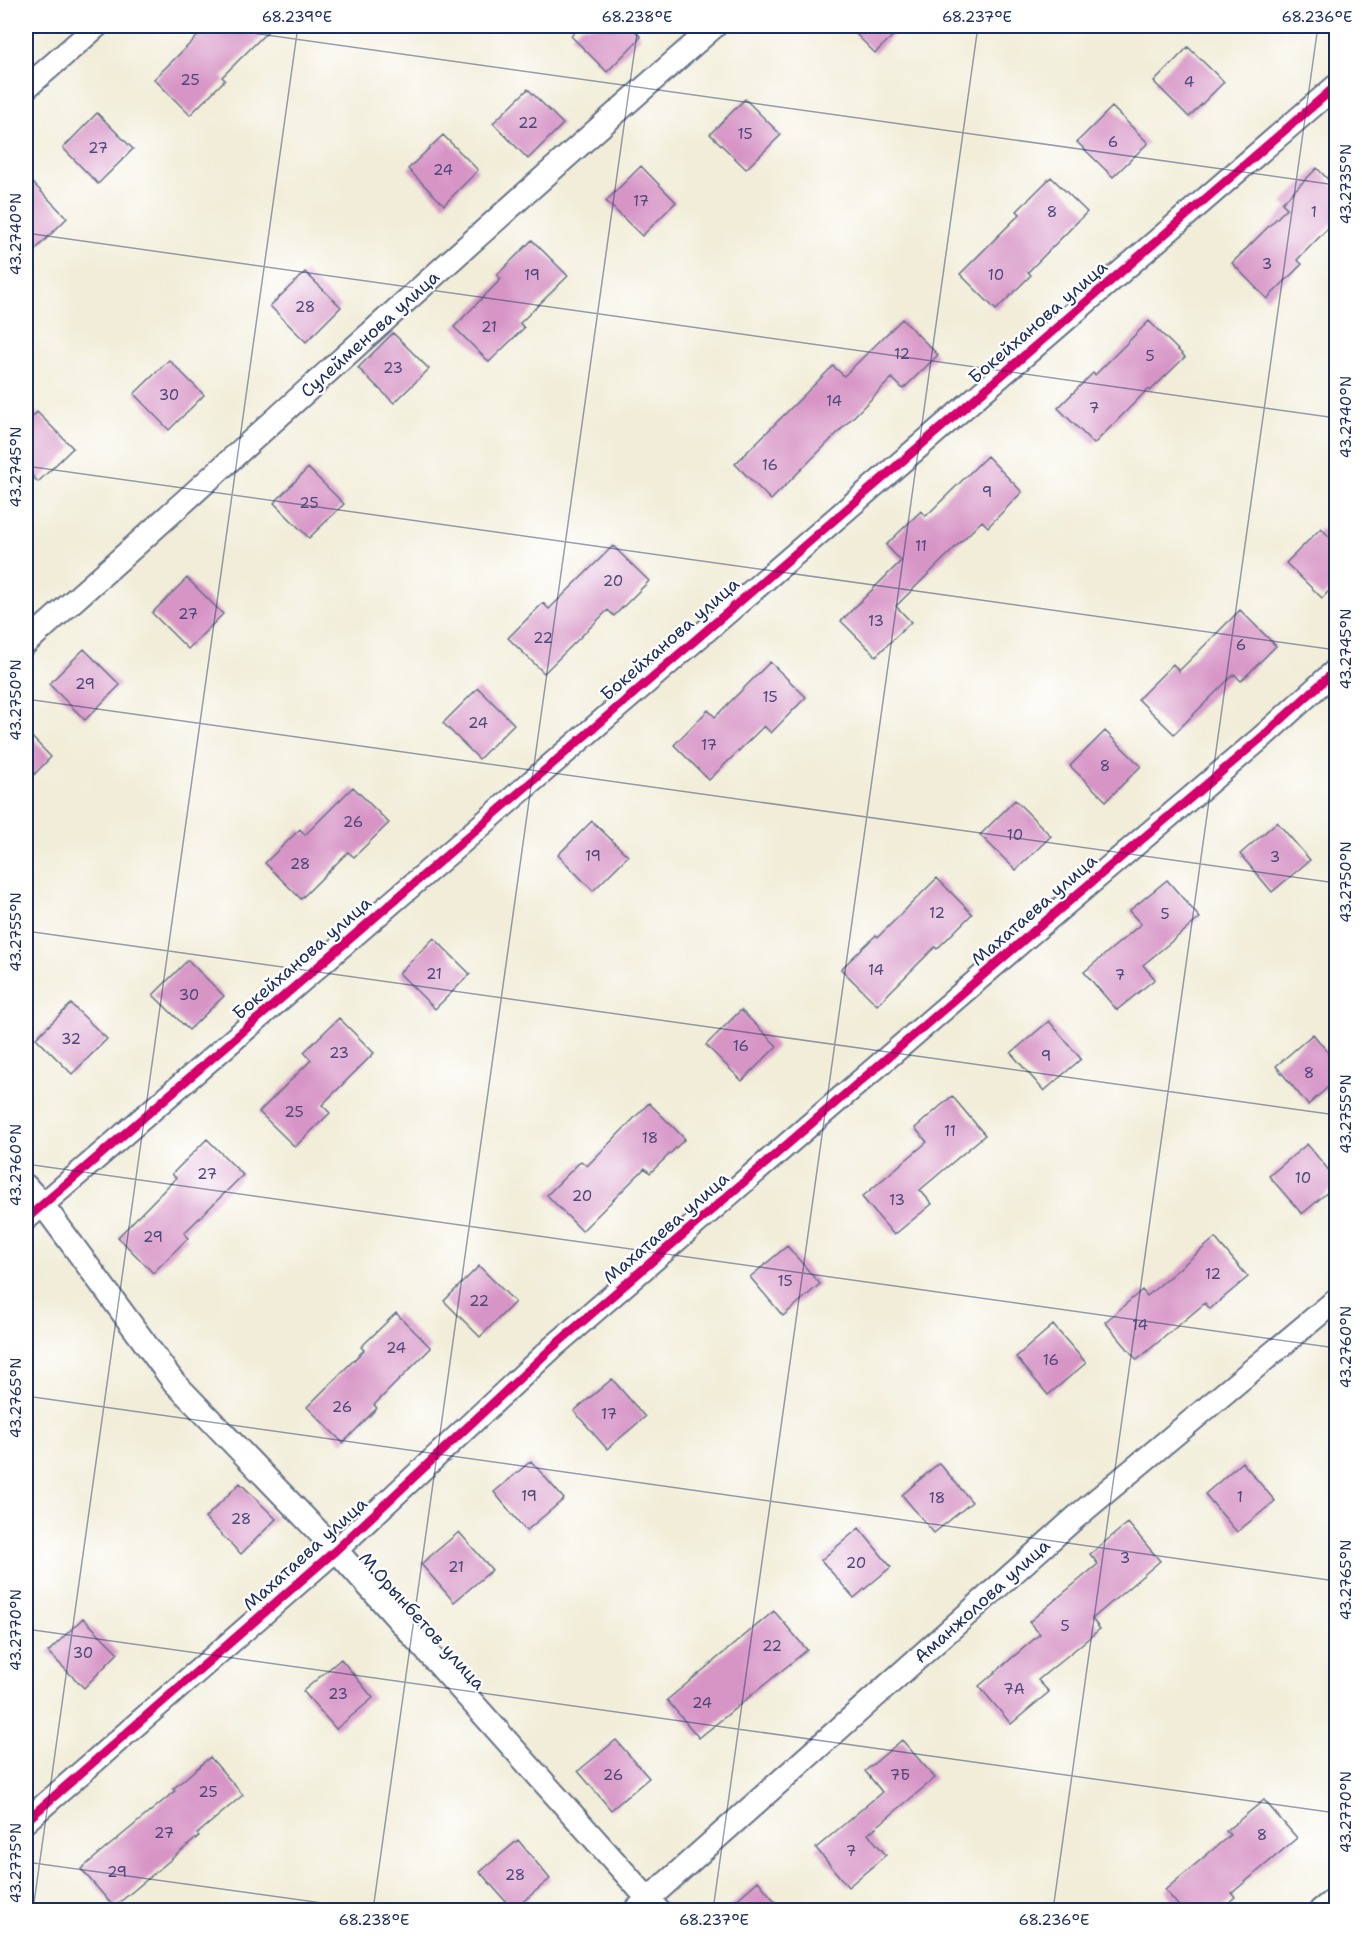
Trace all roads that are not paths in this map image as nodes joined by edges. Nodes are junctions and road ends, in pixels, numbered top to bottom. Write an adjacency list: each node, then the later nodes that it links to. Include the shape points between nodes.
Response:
1 (97, 26): 4 (street)
2 (715, 26): 5 (street, Сулейменова улица, via 555,165)
3 (1336, 86): 8 (street, Бокейханова улица)
4 (26, 88)
5 (26, 643)
6 (1336, 669): 10 (street, Махатаева улица, via 1261,738 554,1347)
7 (26, 1186): 8 (street, М.Орынбетов улица)
8 (34, 1212): 10 (street, М.Орынбетов улица, via 173,1381)
9 (1336, 1300): 13 (street, Аманжолова улица, via 1075,1518)
10 (336, 1550): 11 (street, Махатаева улица); 13 (street, М.Орынбетов улица)
11 (26, 1821)
12 (1336, 1898): 14 (street)
13 (648, 1907)
14 (1321, 1911)

